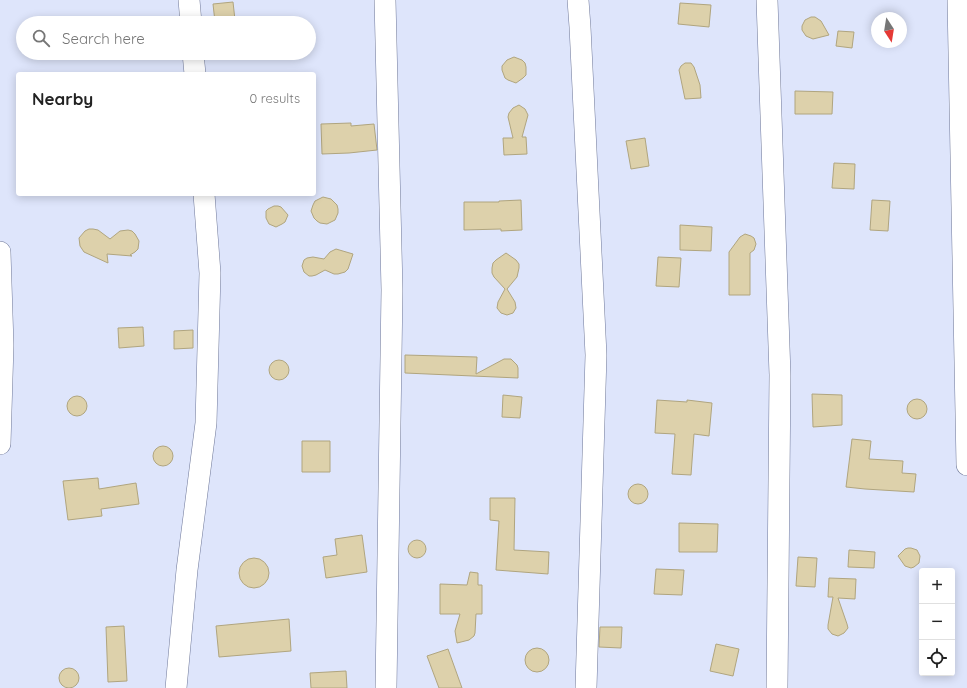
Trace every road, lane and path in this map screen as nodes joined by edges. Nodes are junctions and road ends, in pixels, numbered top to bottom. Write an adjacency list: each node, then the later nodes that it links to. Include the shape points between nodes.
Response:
1 (189, 0): 6 (street)
2 (385, 0): 14 (street, via 392,290)
3 (578, 0): 15 (street, via 596,355)
4 (767, 0): 16 (street, via 780,375)
5 (958, 0): 12 (street)
6 (190, 16)
7 (194, 60): 8 (street)
8 (195, 72)
9 (204, 196): 13 (street, via 210,273 206,423 187,570)
10 (0, 252): 11 (street, via 3,345)
11 (0, 444)
12 (967, 465)
13 (176, 688)
14 (386, 688)
15 (586, 688)
16 (777, 688)

